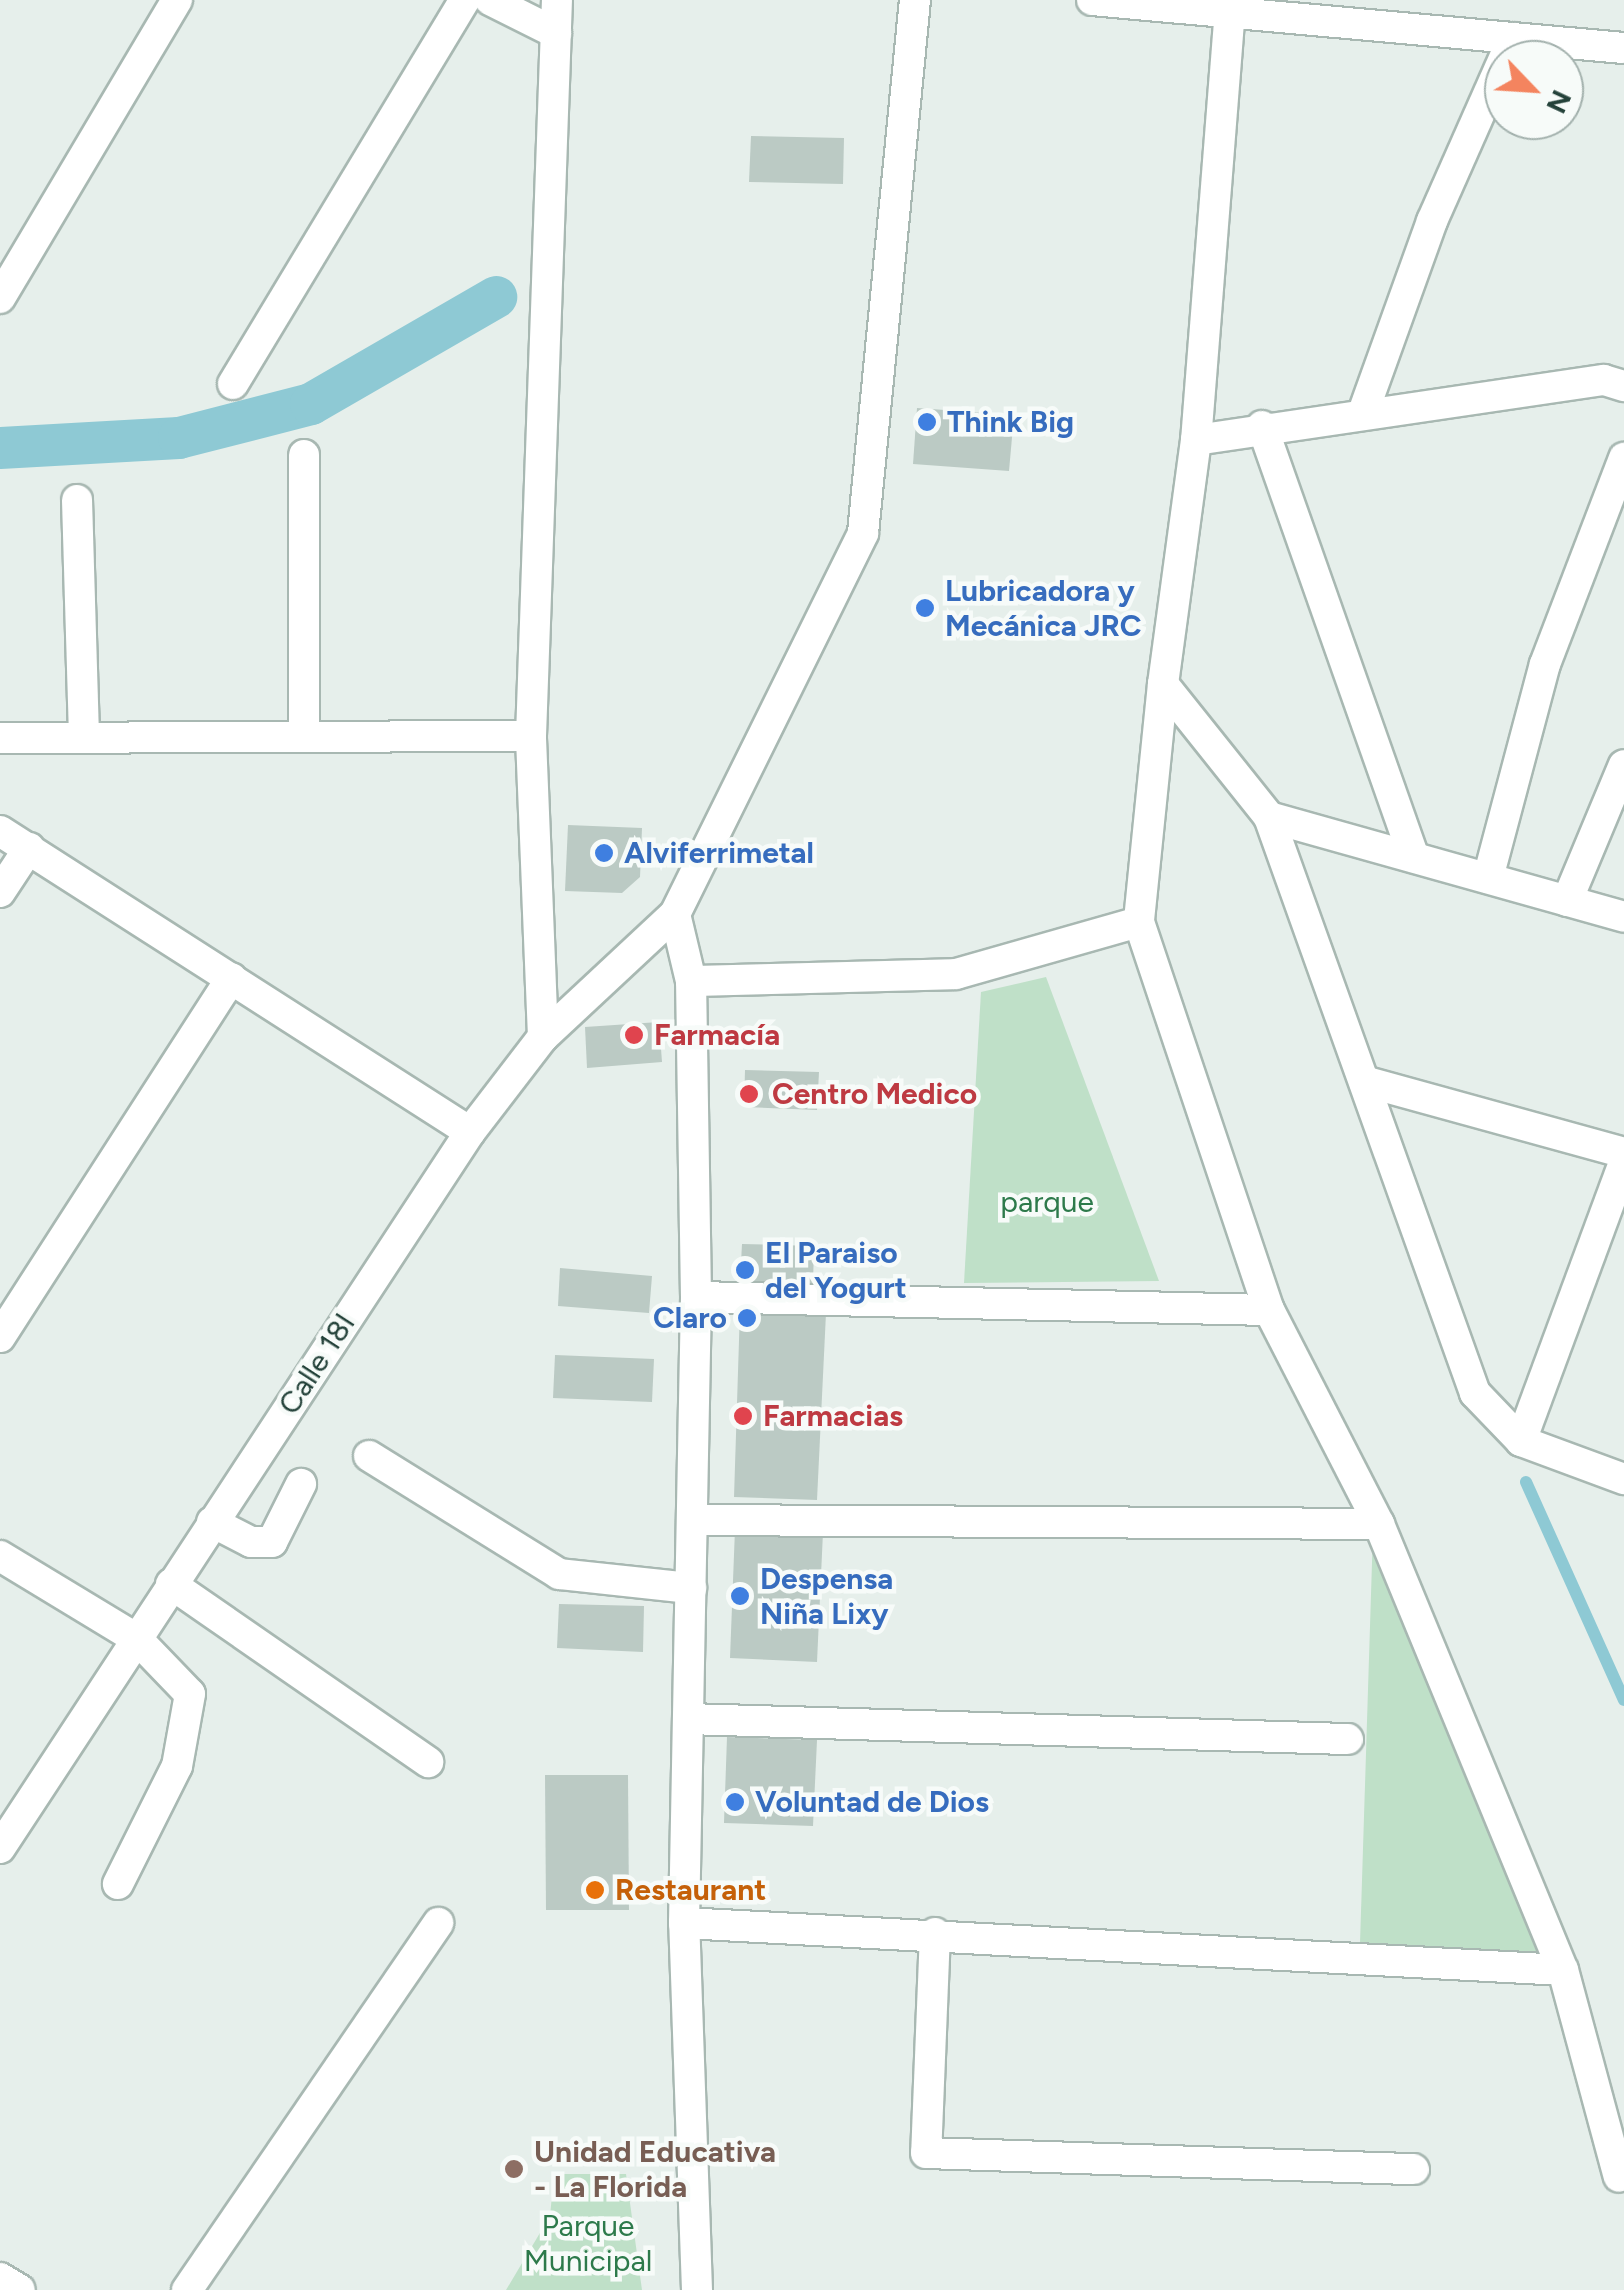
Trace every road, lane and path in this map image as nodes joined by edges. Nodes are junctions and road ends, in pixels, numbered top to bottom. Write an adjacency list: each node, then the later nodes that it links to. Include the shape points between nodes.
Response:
1 (177, 0): 12 (street)
2 (465, 0): 13 (street)
3 (490, 0): 9 (street)
4 (557, 0): 9 (street)
5 (915, 0): 34 (street, via 864,533)
6 (1092, 0): 7 (street)
7 (1230, 9): 8 (street); 17 (street)
8 (1318, 10): 10 (street)
9 (556, 33): 23 (street)
10 (1513, 38): 11 (street); 15 (street, via 1432,220)
11 (1624, 48)
12 (0, 298)
13 (233, 384)
14 (1624, 386): 15 (street, via 1604,380)
15 (1364, 410): 16 (street)
16 (1262, 426): 17 (street); 30 (street)
17 (1196, 440): 21 (street)
18 (304, 454): 22 (street)
19 (1624, 458): 31 (street, via 1544,664)
20 (77, 500): 25 (street)
21 (1163, 684): 27 (street); 36 (street)
22 (304, 736): 23 (street); 25 (street)
23 (531, 736): 39 (street)
24 (0, 738): 25 (street)
25 (84, 738)
26 (1624, 764): 33 (street)
27 (1269, 817): 30 (street); 40 (street)
28 (0, 831): 29 (street)
29 (29, 848): 32 (street); 37 (street)
30 (1414, 857): 31 (street)
31 (1488, 878): 33 (street)
32 (0, 892)
33 (1567, 901): 35 (street)
34 (675, 914): 38 (street); 39 (street, Calle 18I)
35 (1624, 917)
36 (1139, 922): 38 (street, via 956,974); 45 (street)
37 (231, 978): 41 (street); 46 (street)
38 (691, 981): 44 (street)
39 (544, 1037): 41 (street, Calle 18I)
40 (1367, 1082): 42 (street); 47 (street, via 1475,1393)
41 (470, 1132): 52 (street, Calle 18I)
42 (1624, 1153)
43 (1624, 1162): 47 (street)
44 (696, 1296): 45 (street); 51 (street)
45 (1269, 1310): 53 (street)
46 (0, 1337)
47 (1521, 1442): 49 (street)
48 (369, 1456): 56 (street, via 560,1574)
49 (1624, 1479)
50 (302, 1484): 52 (street, via 272,1542 251,1542)
51 (692, 1520): 53 (street); 56 (street)
52 (212, 1522): 55 (street, Calle 18I)
53 (1379, 1524): 66 (street)
54 (0, 1556): 57 (street)
55 (171, 1584): 57 (street, Calle 18I); 60 (street)
56 (690, 1588): 58 (street)
57 (137, 1639): 61 (street, Calle 18I); 62 (street, via 190,1694 191,1728)
58 (688, 1719): 59 (street); 63 (street)
59 (1348, 1739)
60 (428, 1762)
61 (0, 1848)
62 (118, 1884)
63 (684, 1922): 65 (street); 72 (street)
64 (438, 1923): 71 (street)
65 (935, 1934): 66 (street); 67 (street, via 926,2153)
66 (1563, 1970): 68 (street)
67 (1414, 2169)
68 (1619, 2177)
69 (0, 2278): 70 (street)
70 (20, 2290)
71 (187, 2290)
72 (697, 2290)

